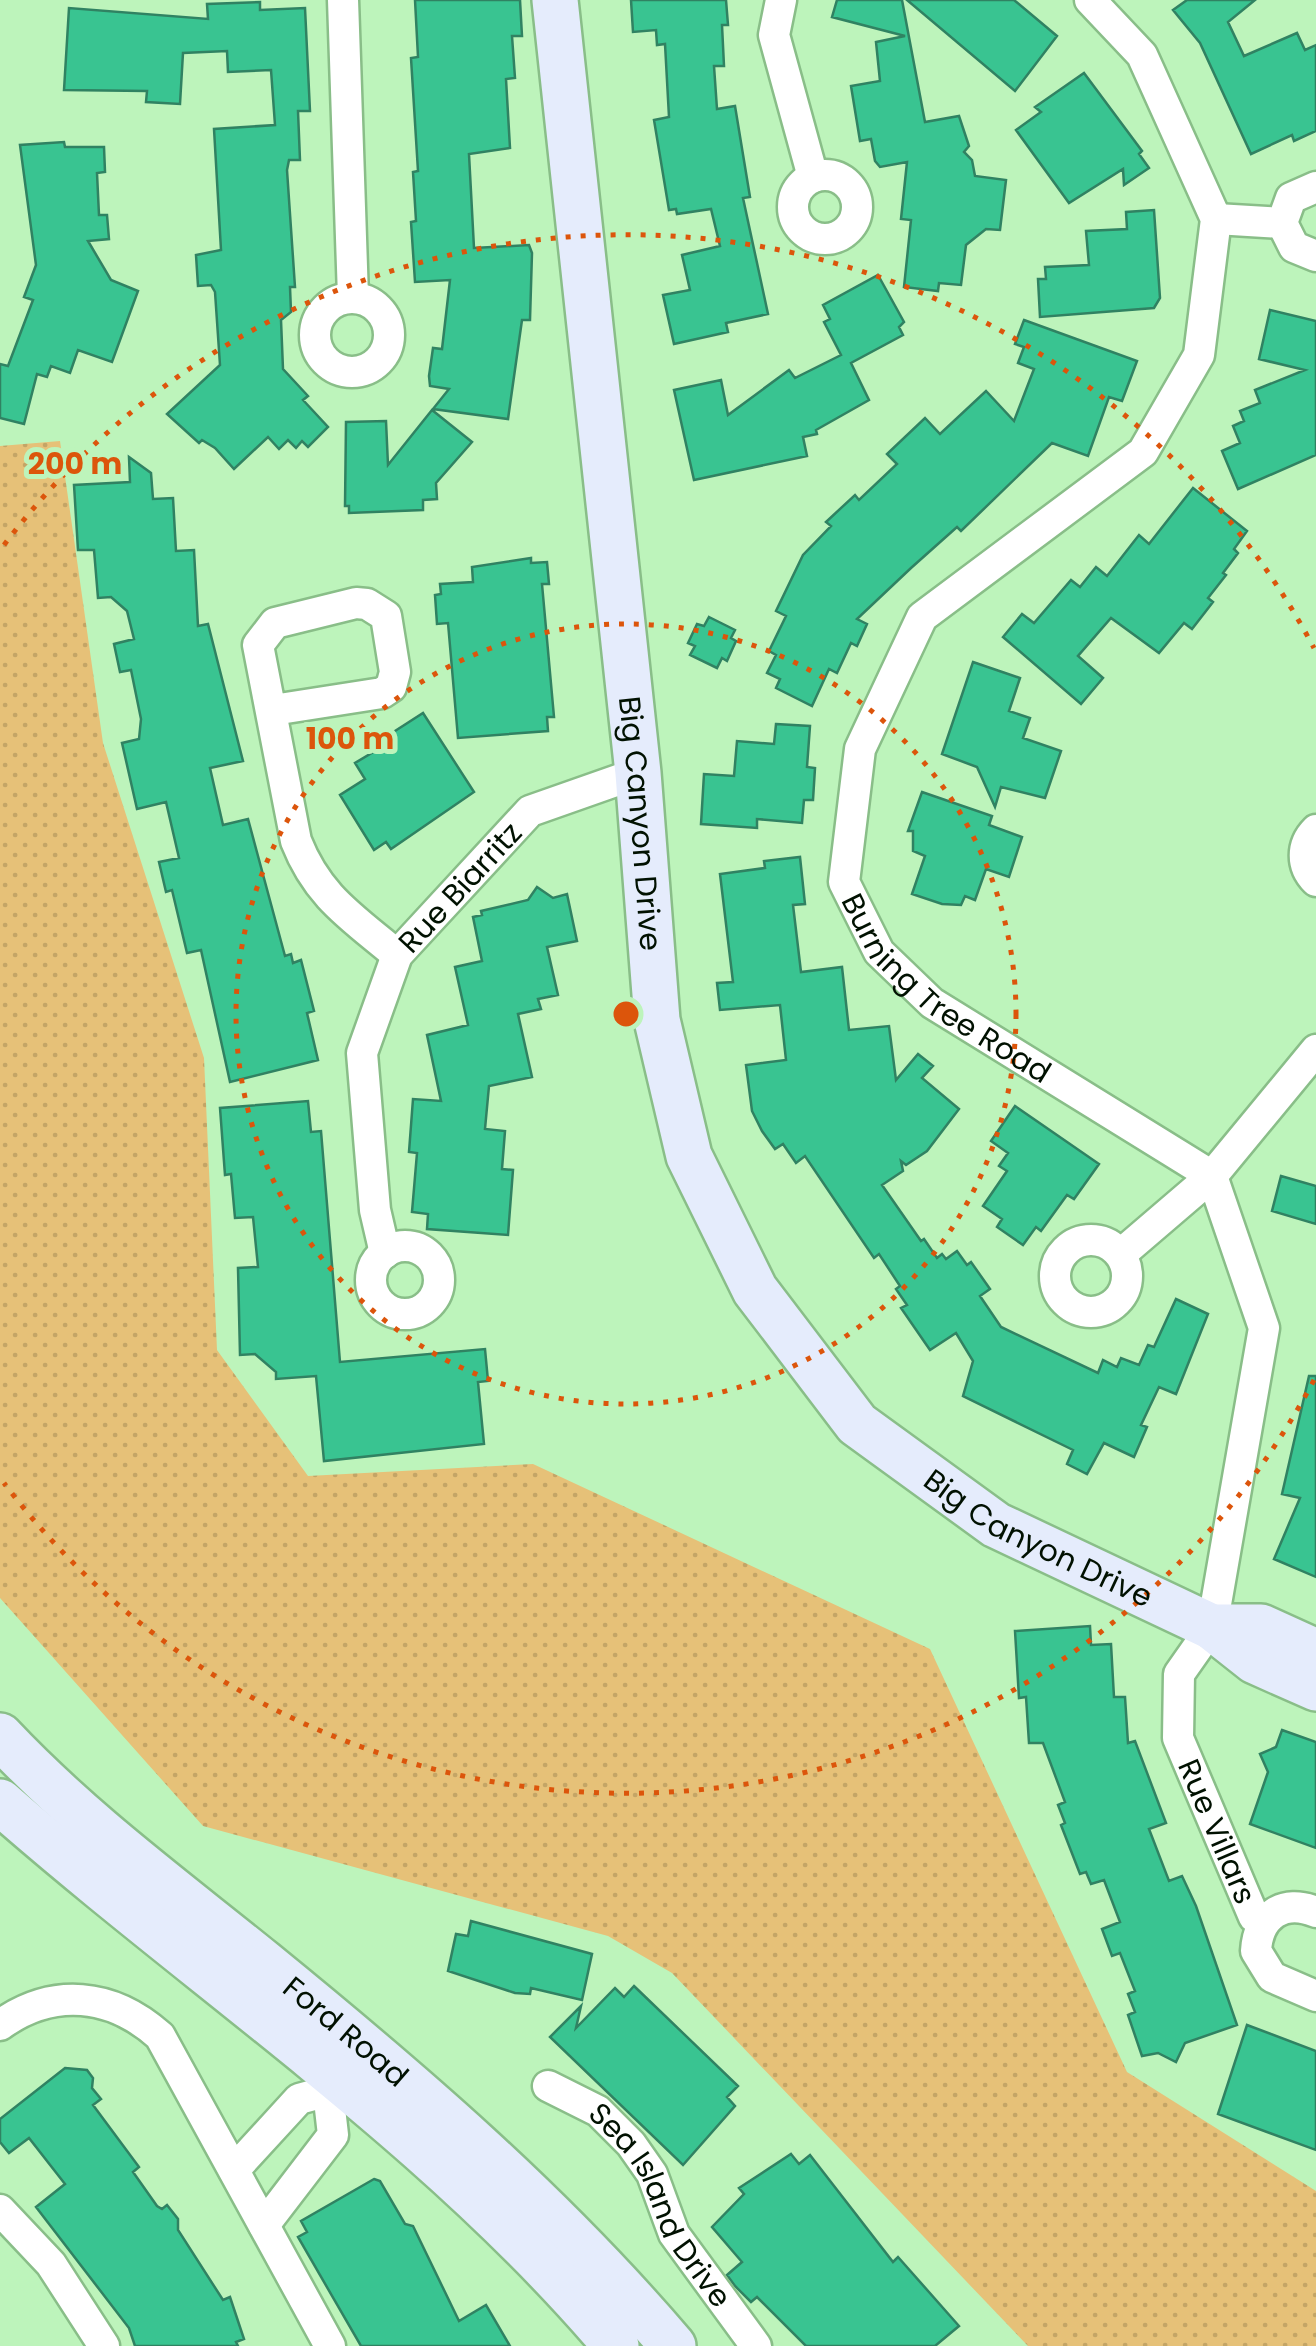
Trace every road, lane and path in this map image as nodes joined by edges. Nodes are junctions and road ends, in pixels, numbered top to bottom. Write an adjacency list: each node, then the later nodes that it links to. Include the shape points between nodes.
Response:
1 (342, 0): 10 (street)
2 (555, 0): 12 (street, Big Canyon Drive)
3 (780, 0): 5 (street, via 774,35)
4 (1090, 0): 7 (street, via 1142,55)
5 (813, 177)
6 (1316, 187): 8 (street, via 1291,198)
7 (1216, 219): 8 (street); 17 (street, Burning Tree Road, via 1198,355 1143,452 922,617 860,748 844,882 879,952 932,1004)
8 (1282, 223): 9 (street, via 1294,247)
9 (1316, 256)
10 (353, 297)
11 (273, 710): 11 (street, via 258,645 266,628 356,603 386,616 395,672 391,687); 15 (street, via 306,867 318,888)
12 (638, 774): 15 (street, Rue Biarritz, via 530,811); 20 (street, Big Canyon Drive, via 657,1020 689,1156 755,1290 857,1424 996,1526)
13 (1316, 830): 14 (street, via 1305,848)
14 (1316, 881)
15 (397, 955): 18 (street, Rue Biarritz, via 362,1053 375,1210)
16 (1316, 1050): 17 (street)
17 (1212, 1176): 19 (street); 20 (street, via 1264,1328)
18 (385, 1252)
19 (1121, 1254)
20 (1212, 1627): 21 (street, Big Canyon Drive, via 1261,1627); 22 (street, Big Canyon Drive, via 1255,1661); 26 (street, Rue Villars, via 1179,1674 1178,1738 1254,1917)
21 (1316, 1652)
22 (1316, 1688)
23 (0, 1736): 29 (street, Ford Road)
24 (0, 1802): 29 (street, Ford Road, via 96,1886)
25 (1316, 1912): 26 (street, Rue Villars, via 1289,1906)
26 (1263, 1922): 27 (street, Rue Villars, via 1256,1951 1261,1965 1272,1977)
27 (1316, 1996)
28 (0, 2025): 31 (street, via 30,2007 65,1998 96,2000 142,2020 172,2050)
29 (342, 2072): 31 (street, via 299,2100); 33 (street, via 333,2135); 36 (street, Ford Road, via 496,2215); 37 (street, Ford Road, via 461,2128 562,2224)
30 (548, 2086): 38 (street, Sea Island Drive, via 598,2111 631,2144 652,2174 674,2234)
31 (234, 2170): 33 (street)
32 (0, 2210): 34 (street, via 50,2264)
33 (264, 2226): 35 (street)
34 (104, 2346)
35 (330, 2346)
36 (616, 2346)
37 (673, 2346)
38 (756, 2346)

